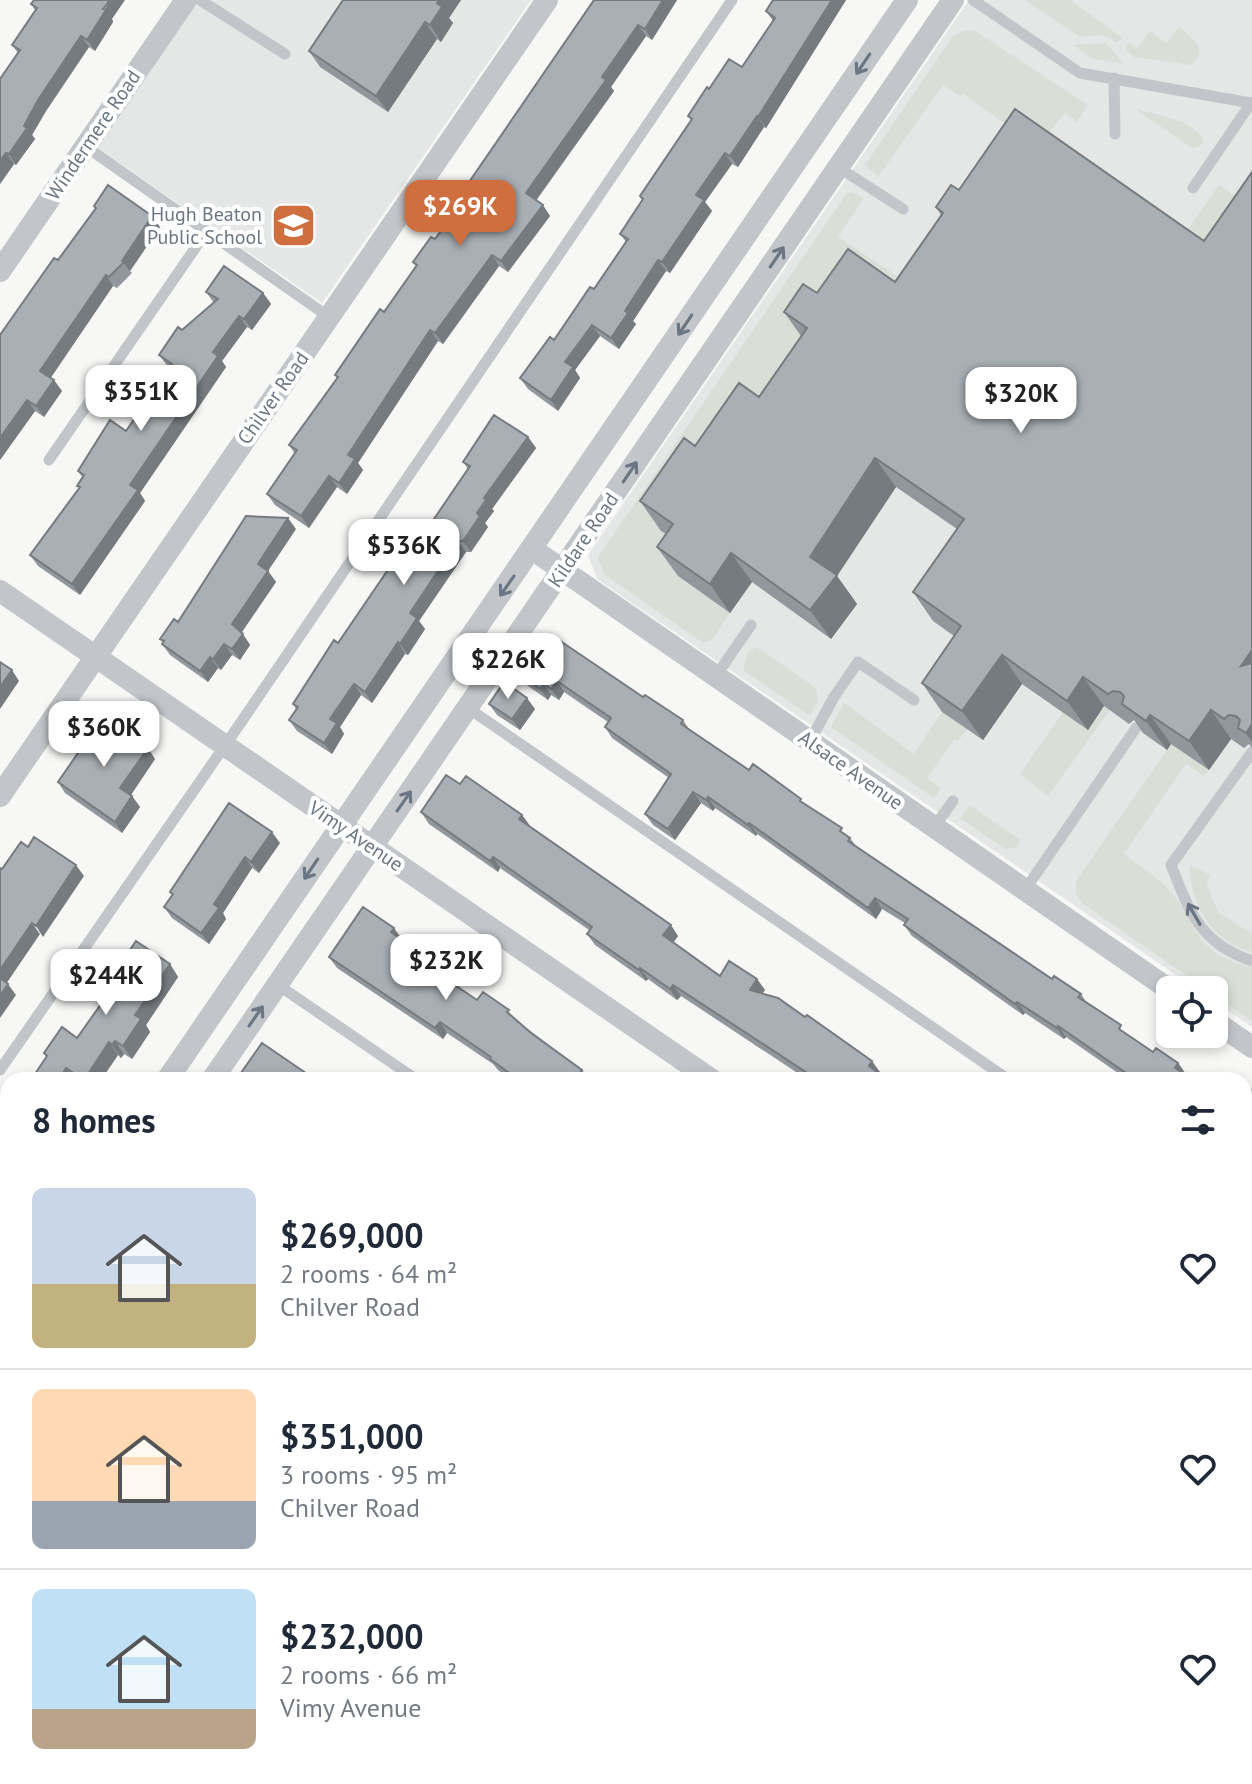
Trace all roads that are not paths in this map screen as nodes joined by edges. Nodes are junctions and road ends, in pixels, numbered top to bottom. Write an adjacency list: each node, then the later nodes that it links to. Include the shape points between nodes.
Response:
1 (186, 0): 12 (street, Windermere Road)
2 (200, 0): 8 (lane)
3 (547, 0): 18 (street, Chilver Road)
4 (732, 0): 30 (lane)
5 (907, 0): 20 (street, Kildare Road, one-way to 20)
6 (953, 0): 13 (street, Kildare Road)
7 (973, 0): 9 (lane, via 1080,73)
8 (285, 54)
9 (1114, 78): 10 (lane); 11 (lane)
10 (1252, 104): 14 (lane)
11 (1115, 134)
12 (85, 146): 16 (lane); 17 (street, Windermere Road)
13 (838, 167): 15 (lane); 21 (street, Kildare Road, one-way to 13)
14 (1193, 188)
15 (903, 209)
16 (207, 231): 18 (lane); 19 (lane)
17 (0, 271)
18 (329, 317): 24 (street, Chilver Road)
19 (49, 460)
20 (532, 549): 21 (street, Alsace Avenue); 34 (street, Kildare Road, one-way to 34)
21 (563, 570): 25 (street, Alsace Avenue); 27 (street, Kildare Road)
22 (0, 591): 24 (street, Vimy Avenue)
23 (751, 625): 25 (lane)
24 (96, 657): 30 (street, Vimy Avenue); 32 (street, Chilver Road)
25 (716, 676): 29 (street, Alsace Avenue)
26 (914, 700): 29 (lane, via 858,662)
27 (468, 708): 36 (street, Kildare Road, one-way to 27); 48 (lane)
28 (1136, 728): 37 (lane)
29 (810, 741): 35 (street, Alsace Avenue)
30 (225, 746): 34 (street, Vimy Avenue); 43 (lane)
31 (1252, 752): 38 (lane, one-way to 31, via 1207,936 1171,865)
32 (0, 796)
33 (953, 801): 35 (lane)
34 (341, 826): 36 (street, Vimy Avenue); 44 (street, Kildare Road, one-way to 44)
35 (934, 827): 37 (street, Alsace Avenue)
36 (372, 847): 40 (street, Kildare Road); 47 (street, Vimy Avenue)
37 (1025, 890): 39 (street, Alsace Avenue)
38 (1252, 961)
39 (1156, 980)
40 (278, 985): 45 (street, Kildare Road, one-way to 40); 46 (lane)
41 (1228, 1031): 42 (street)
42 (1252, 1047)
43 (0, 1070)
44 (172, 1072)
45 (218, 1072)
46 (405, 1072)
47 (700, 1072)
48 (997, 1072)

